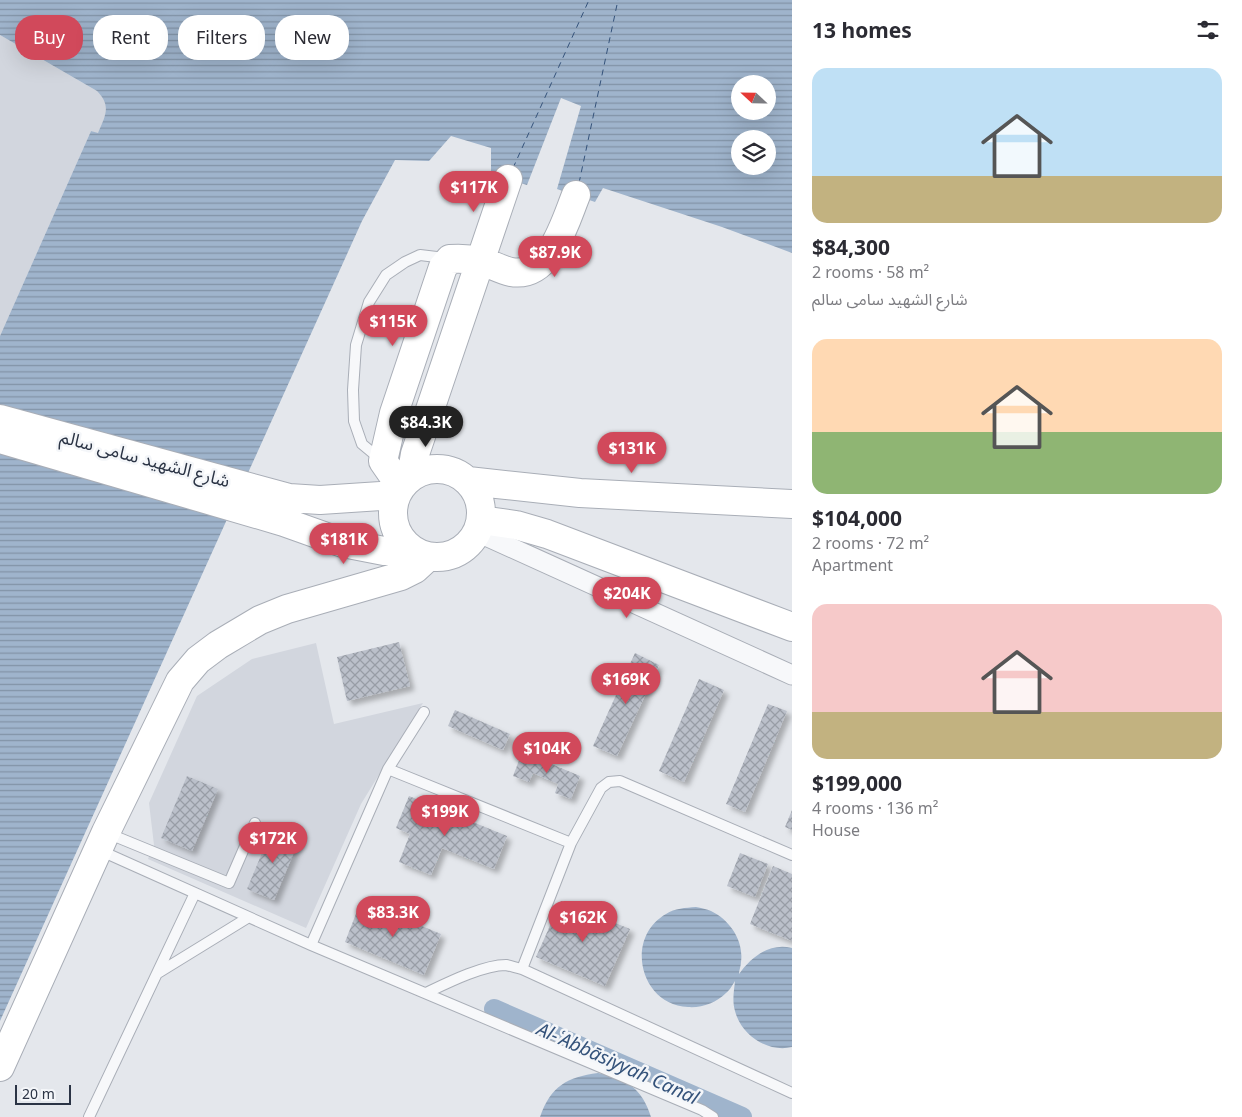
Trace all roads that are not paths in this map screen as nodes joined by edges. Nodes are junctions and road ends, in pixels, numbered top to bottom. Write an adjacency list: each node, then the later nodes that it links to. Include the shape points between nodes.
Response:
1 (508, 179): 4 (main road)
2 (576, 195): 4 (main road, via 558,242 544,260 529,271 512,272)
3 (450, 259): 4 (main road); 7 (main road, via 438,280 394,413); 7 (lane, via 420,255 405,262 386,275 369,302 356,345 354,421 362,444)
4 (480, 261): 9 (main road)
5 (0, 419): 11 (main road, شارع الشهيد سامى سالم)
6 (0, 439): 11 (main road, شارع الشهيد سامى سالم)
7 (383, 461): 9 (main road)
8 (468, 481): 9 (main road, via 440,468 420,472); 10 (main road, via 580,493); 12 (main road, via 475,489 482,509)
9 (403, 486): 11 (main road); 13 (main road, via 393,511 394,526 405,544)
10 (792, 504)
11 (287, 510): 13 (main road, via 344,543)
12 (479, 526): 13 (main road, via 467,546 453,555); 14 (main road, via 510,524 547,534); 15 (street)
13 (421, 554): 19 (main road, via 415,569 401,576 260,620 198,660 180,681)
14 (792, 627)
15 (792, 675)
16 (424, 712): 17 (lane)
17 (388, 768): 20 (lane); 24 (lane)
18 (255, 824): 19 (lane, via 229,883)
19 (102, 841): 22 (lane); 28 (main road)
20 (571, 843): 21 (lane, via 601,788 609,782 620,781); 25 (lane)
21 (792, 855)
22 (195, 893): 23 (lane); 26 (lane)
23 (249, 917): 24 (lane); 26 (lane)
24 (310, 945): 27 (lane)
25 (522, 969): 27 (lane, via 505,965 486,969 454,979); 29 (lane)
26 (158, 973): 31 (lane)
27 (426, 993): 30 (lane)
28 (0, 1067)
29 (792, 1093)
30 (701, 1114): 32 (lane)
31 (89, 1117)
32 (713, 1117)

